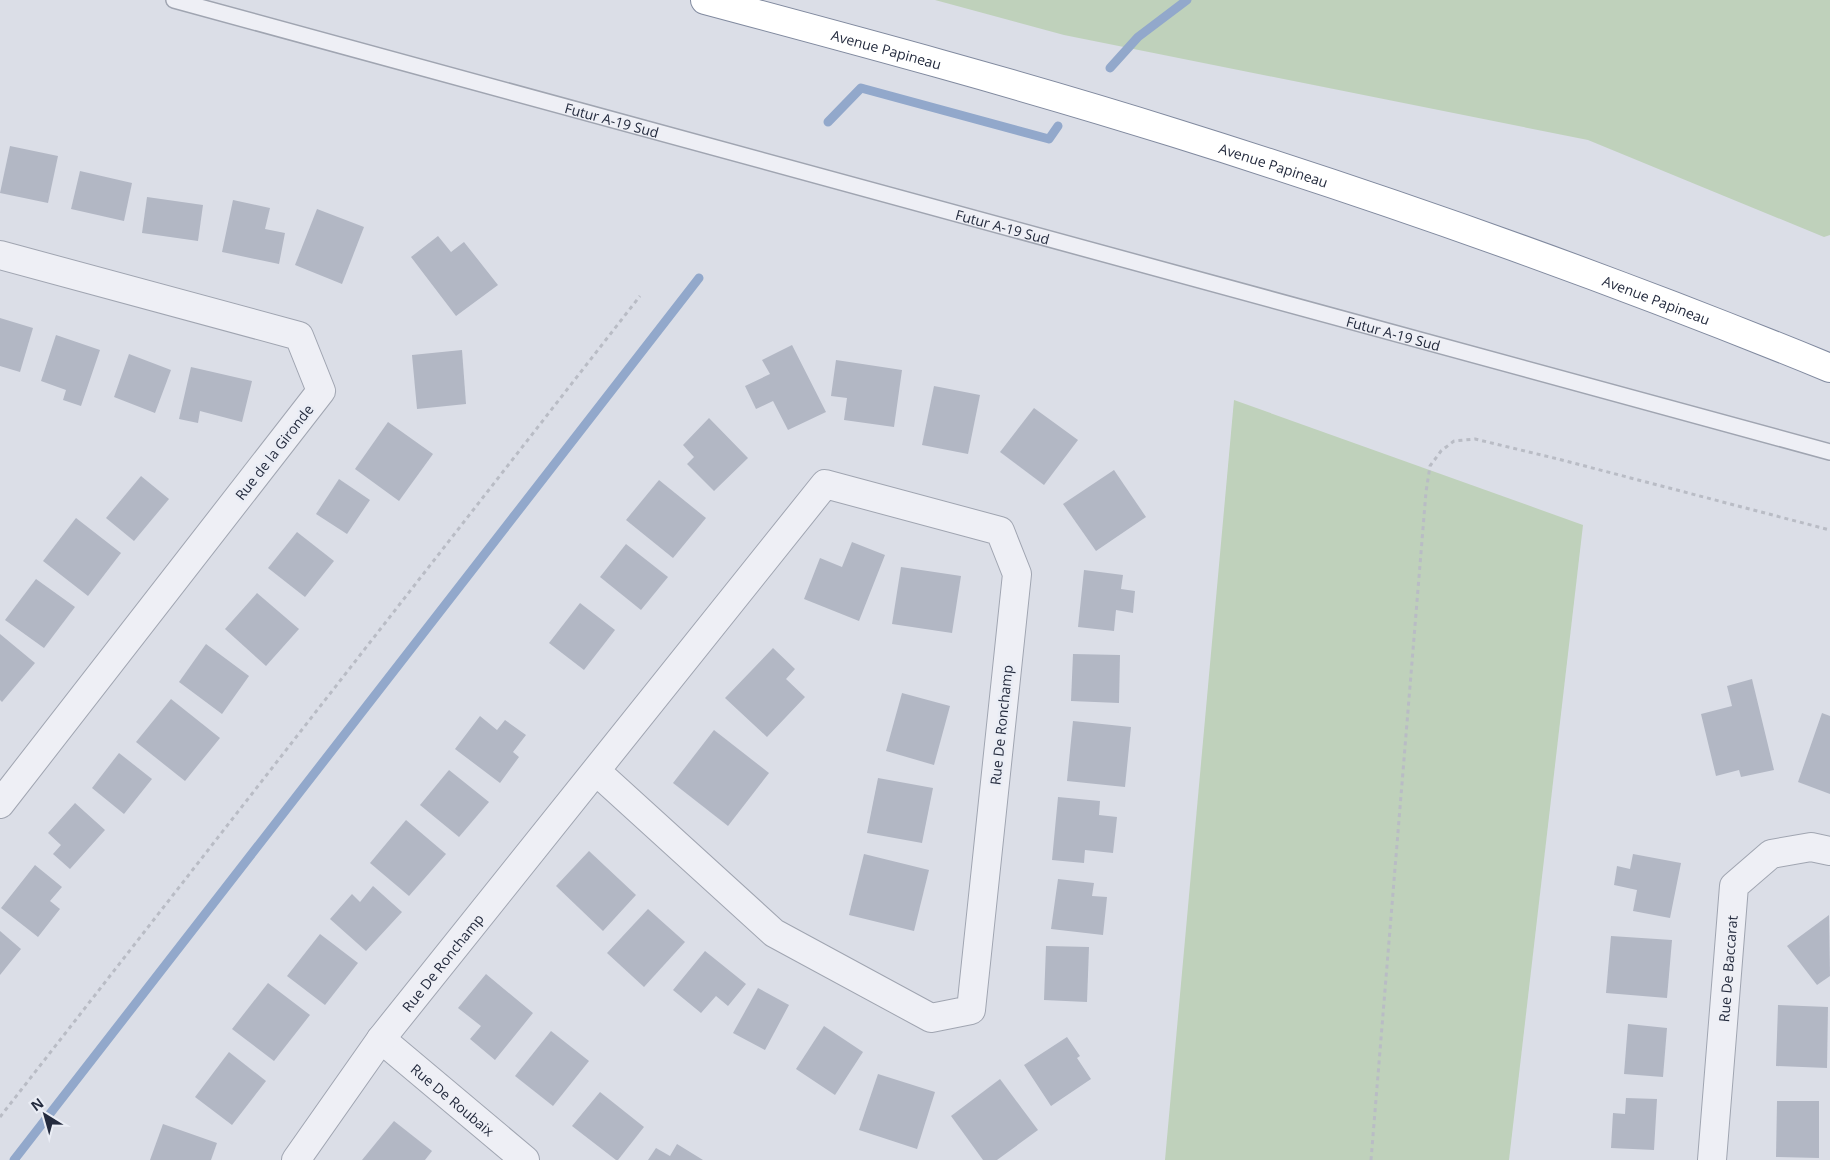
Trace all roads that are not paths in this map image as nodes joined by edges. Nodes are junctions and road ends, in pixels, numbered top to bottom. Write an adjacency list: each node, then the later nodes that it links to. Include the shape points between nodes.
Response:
1 (174, 0): 5 (lane, Futur A-19 Sud)
2 (705, 0): 4 (highway, Avenue Papineau, via 919,58 1174,133 1571,268)
3 (0, 255): 7 (street, Rue de la Gironde, via 299,336 321,391)
4 (1830, 368)
5 (1830, 452)
6 (596, 771): 6 (street, Rue De Ronchamp, via 825,484 1000,532 1017,574 971,1010 931,1018 774,933); 9 (street, Rue De Ronchamp)
7 (0, 804)
8 (1830, 851): 12 (street, Rue De Baccarat, via 1811,846 1771,854 1734,886)
9 (381, 1039): 10 (street, Rue De Ronchamp); 11 (street, Rue De Roubaix)
10 (296, 1160)
11 (525, 1160)
12 (1712, 1160)

